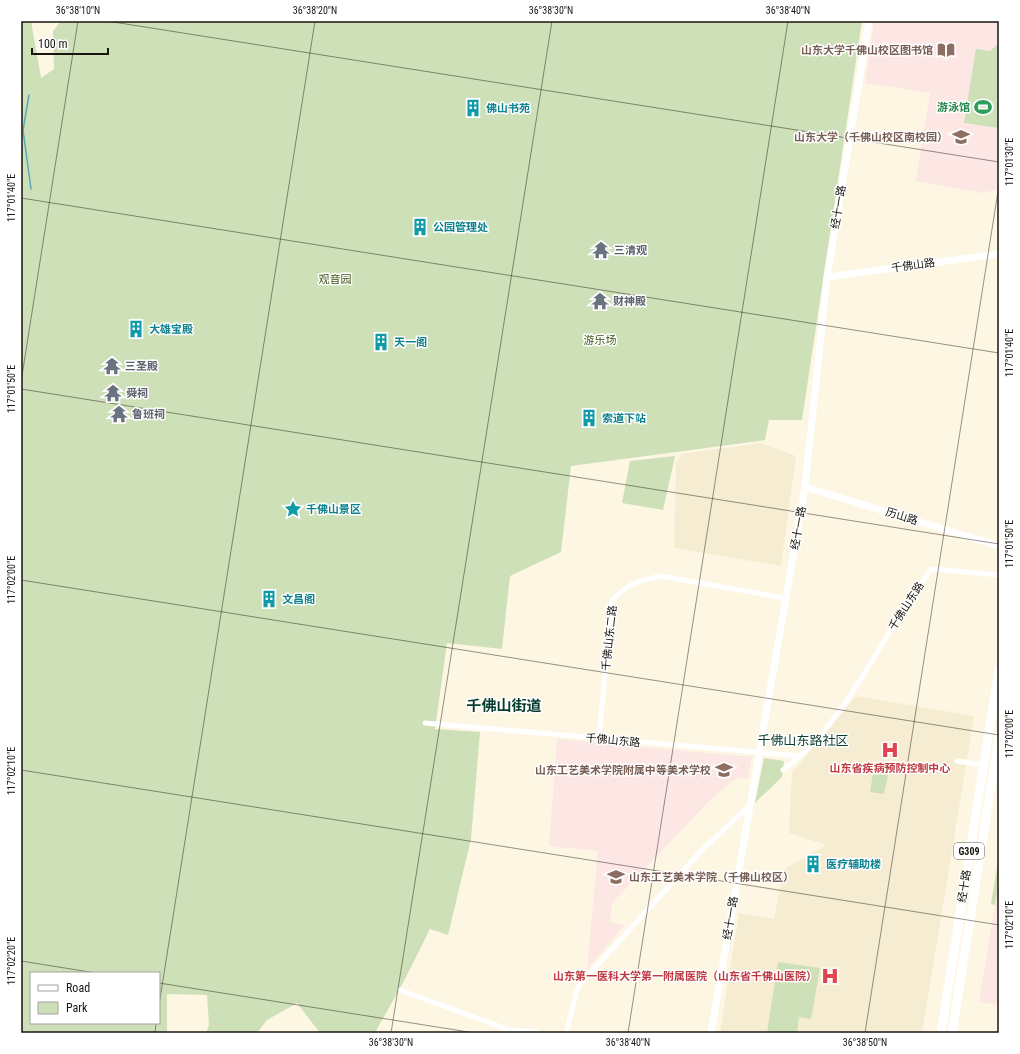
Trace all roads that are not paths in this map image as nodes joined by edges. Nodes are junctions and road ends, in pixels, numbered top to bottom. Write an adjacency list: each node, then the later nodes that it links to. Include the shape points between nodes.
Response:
1 (869, 21): 3 (street, 经十一路)
2 (999, 254): 3 (street, 千佛山路)
3 (827, 276): 4 (street, 经十一路)
4 (805, 487): 5 (street, 历山路); 7 (street, 经十一路)
5 (999, 546)
6 (999, 575): 13 (street, 千佛山东路, via 932,569 915,591 842,706 819,738)
7 (785, 598): 11 (street, 千佛山东二路, via 660,576 640,581 622,590 612,601); 12 (street, 经十一路)
8 (999, 669): 15 (highway, 经十路 / G309)
9 (425, 723): 11 (street, 千佛山东路)
10 (999, 736): 24 (highway, 经十路 / G309)
11 (599, 738): 12 (street, 千佛山东路)
12 (758, 753): 13 (street, 千佛山东路); 17 (street, 经十一路)
13 (800, 756): 16 (street, 千佛山东路)
14 (957, 761): 15 (street)
15 (983, 765): 23 (highway, 经十路 / G309)
16 (783, 770)
17 (749, 806): 21 (street, via 701,851 582,982 578,987); 22 (street, 经十一路)
18 (400, 990): 19 (street)
19 (509, 1032): 20 (street)
20 (536, 1033)
21 (566, 1033)
22 (711, 1033)
23 (941, 1033)
24 (952, 1033)

